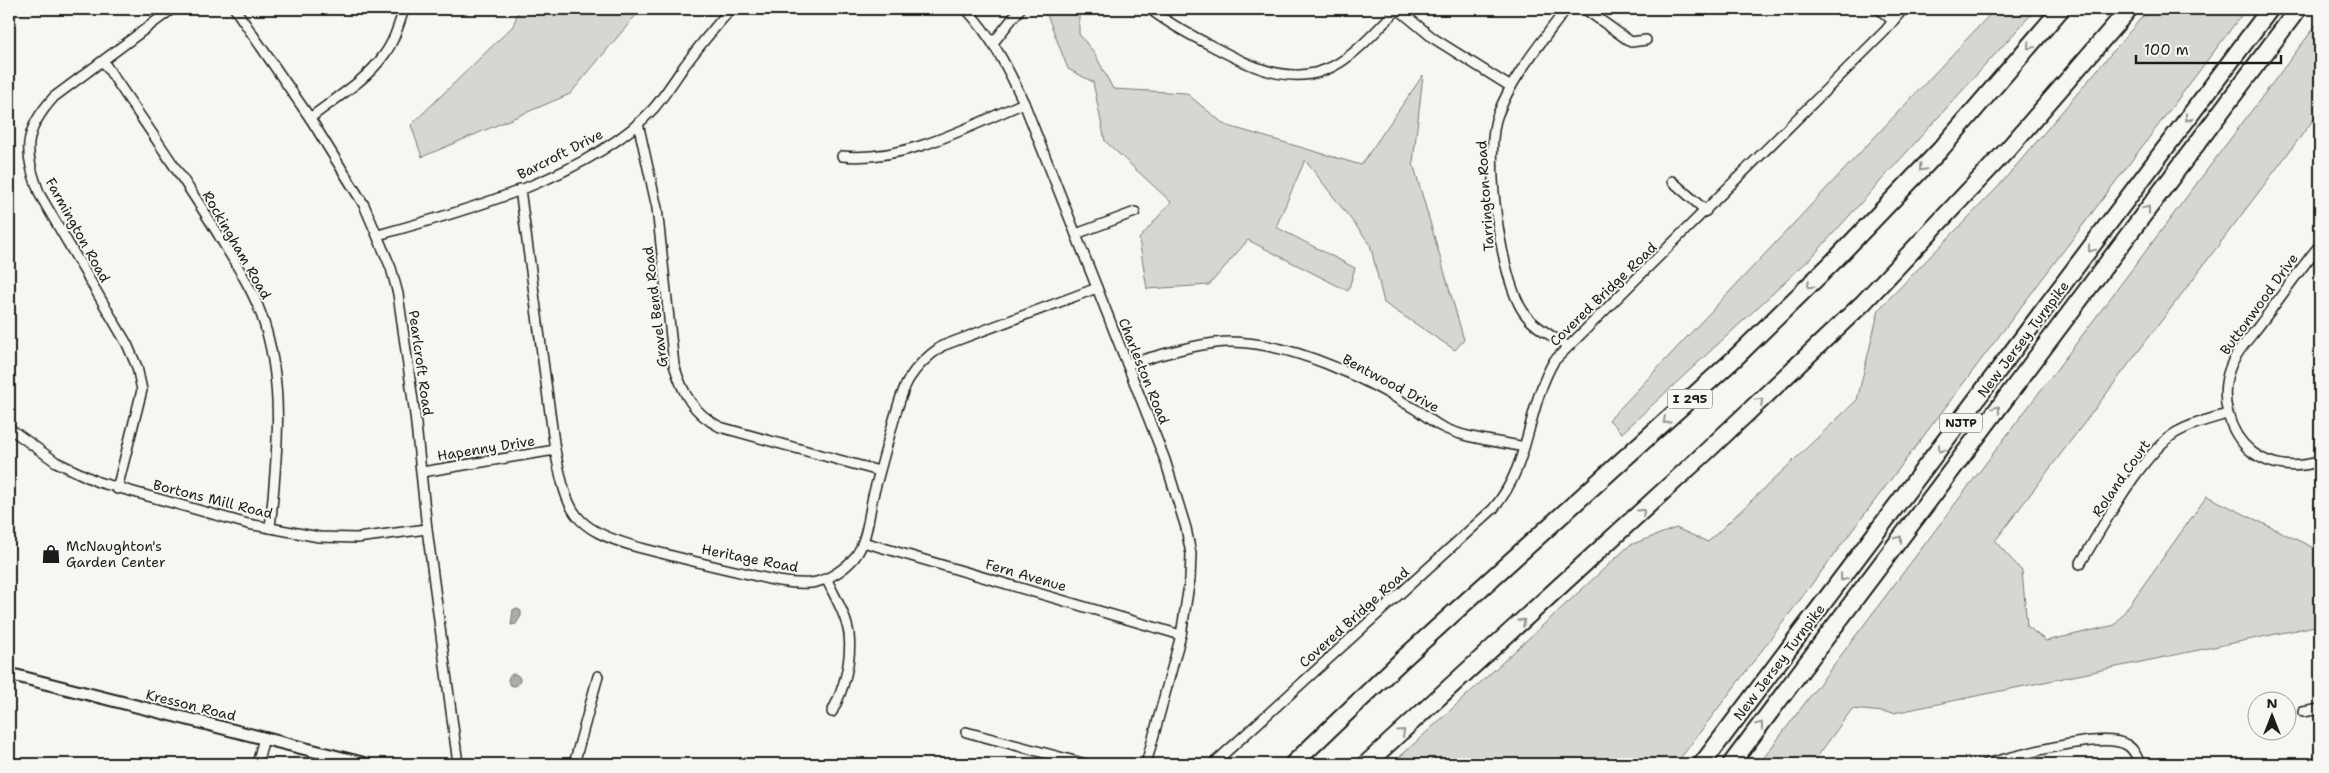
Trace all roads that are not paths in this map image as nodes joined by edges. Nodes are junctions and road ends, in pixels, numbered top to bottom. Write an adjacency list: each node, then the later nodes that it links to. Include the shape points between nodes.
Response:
1 (172, 9): 20 (street, Farmington Road)
2 (234, 9): 23 (street, Pearlcroft Road)
3 (404, 9): 23 (street, via 392,42 372,69)
4 (730, 9): 24 (street, Barcroft Drive, via 654,108)
5 (966, 9): 19 (street)
6 (1020, 9): 19 (street)
7 (1150, 9): 8 (street, via 1168,23 1256,69 1296,75 1316,72 1345,59)
8 (1398, 9): 21 (street, via 1432,38)
9 (1566, 9): 21 (street, Tarrington Road)
10 (1584, 9): 18 (street, via 1630,42)
11 (1879, 9): 17 (street)
12 (1903, 9): 17 (street, Covered Bridge Road)
13 (2061, 9): 64 (highway, I 295, one-way to 64, via 1940,150 1832,263 1733,360 1404,658)
14 (2129, 9): 65 (highway, one-way to 14, via 1705,453 1863,303 2008,149)
15 (2270, 9): 66 (highway, New Jersey Turnpike / NJTP, one-way to 66)
16 (2298, 9): 67 (highway, New Jersey Turnpike / NJTP, one-way to 16)
17 (1892, 21): 29 (street, Covered Bridge Road)
18 (1646, 40)
19 (993, 43): 22 (street, Charleston Road)
20 (103, 61): 43 (street, Farmington Road, via 54,97 39,113 28,142 33,176 40,195 127,344 137,367 142,390); 44 (street, Rockingham Road, via 203,211 244,277 261,313 278,405)
21 (1511, 87): 34 (street, Tarrington Road, via 1497,115 1494,131 1500,245 1512,293 1525,315)
22 (1024, 103): 25 (street, via 920,146 866,158); 30 (street, Charleston Road)
23 (310, 118): 31 (street, Pearlcroft Road, via 364,205)
24 (638, 123): 27 (street, Barcroft Drive, via 611,145); 41 (street, Gravel Bend Road, via 657,208 674,365 680,387 692,407 704,419 720,427)
25 (842, 156)
26 (1672, 182): 29 (street)
27 (520, 189): 31 (street, Barcroft Drive, via 457,214); 39 (street, Heritage Road)
28 (1135, 212): 30 (street)
29 (1706, 212): 34 (street, Covered Bridge Road)
30 (1076, 234): 33 (street, Charleston Road)
31 (378, 235): 42 (street, Pearlcroft Road, via 398,294)
32 (2320, 245): 36 (street, Buttonwood Drive, via 2232,362 2226,393)
33 (1096, 288): 35 (street, Charleston Road); 41 (street, via 942,346 926,357 904,386)
34 (1567, 346): 38 (street, Covered Bridge Road, via 1545,376)
35 (1127, 364): 38 (street, Bentwood Drive, via 1230,342 1258,344 1345,371 1415,408 1440,426); 49 (street, Charleston Road, via 1186,528 1191,554 1190,579)
36 (2227, 414): 40 (street, Buttonwood Drive, via 2245,446 2269,462 2298,466); 47 (street, Roland Court, via 2176,432 2160,445 2130,485)
37 (9, 428): 43 (street, Bortons Mill Road, via 73,472)
38 (1524, 448): 63 (street, Covered Bridge Road, via 1512,483 1493,509)
39 (555, 450): 42 (street, Hapenny Drive); 48 (street, Heritage Road, via 569,506 583,523 605,538 771,579 809,583)
40 (2320, 461)
41 (880, 471): 46 (street)
42 (422, 472): 45 (street, Pearlcroft Road)
43 (117, 489): 44 (street, Bortons Mill Road)
44 (270, 528): 45 (street, Bortons Mill Road, via 319,537 357,538)
45 (427, 529): 59 (street, Pearlcroft Road)
46 (863, 542): 48 (street, via 855,556); 49 (street, Fern Avenue)
47 (2080, 564)
48 (827, 580): 53 (street, via 849,634 843,691)
49 (1181, 635): 62 (street, Charleston Road)
50 (9, 674): 56 (street, Kresson Road)
51 (598, 676): 60 (street)
52 (2320, 709): 54 (street)
53 (832, 712)
54 (2303, 712)
55 (966, 732): 61 (street)
56 (264, 738): 57 (street); 58 (street, Kresson Road)
57 (258, 764)
58 (366, 764)
59 (458, 764)
60 (574, 764)
61 (1086, 764)
62 (1146, 764)
63 (1213, 764)
64 (1293, 764)
65 (1366, 764)
66 (1702, 764)
67 (1730, 764)
68 (1985, 764): 69 (street, via 2068,744 2115,741 2132,750)
69 (2140, 764)

